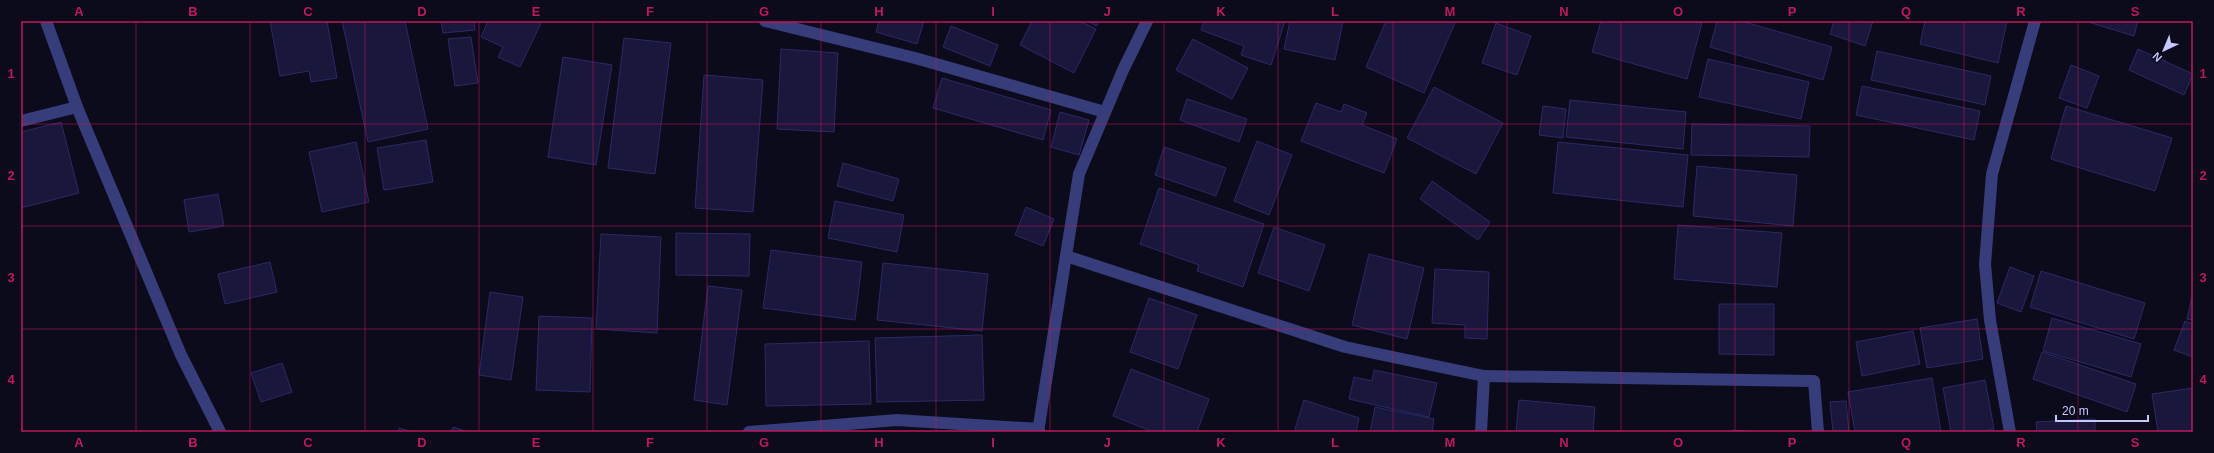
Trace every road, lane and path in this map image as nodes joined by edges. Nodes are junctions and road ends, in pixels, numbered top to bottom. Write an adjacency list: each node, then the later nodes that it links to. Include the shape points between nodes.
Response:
1 (46, 21): 5 (street)
2 (764, 21): 6 (street, via 915,58)
3 (1147, 21): 6 (street)
4 (2035, 21): 15 (street, via 1992,174 1985,264 1990,320)
5 (77, 107): 7 (street); 11 (street, via 181,355)
6 (1105, 112): 8 (street, via 1079,174)
7 (21, 121)
8 (1066, 256): 9 (street, via 1345,347); 10 (street)
9 (1484, 376): 13 (street); 14 (street, via 1814,381)
10 (1038, 430): 12 (street, via 897,420)
11 (220, 432)
12 (749, 432)
13 (1481, 432)
14 (1818, 432)
15 (2010, 432)

